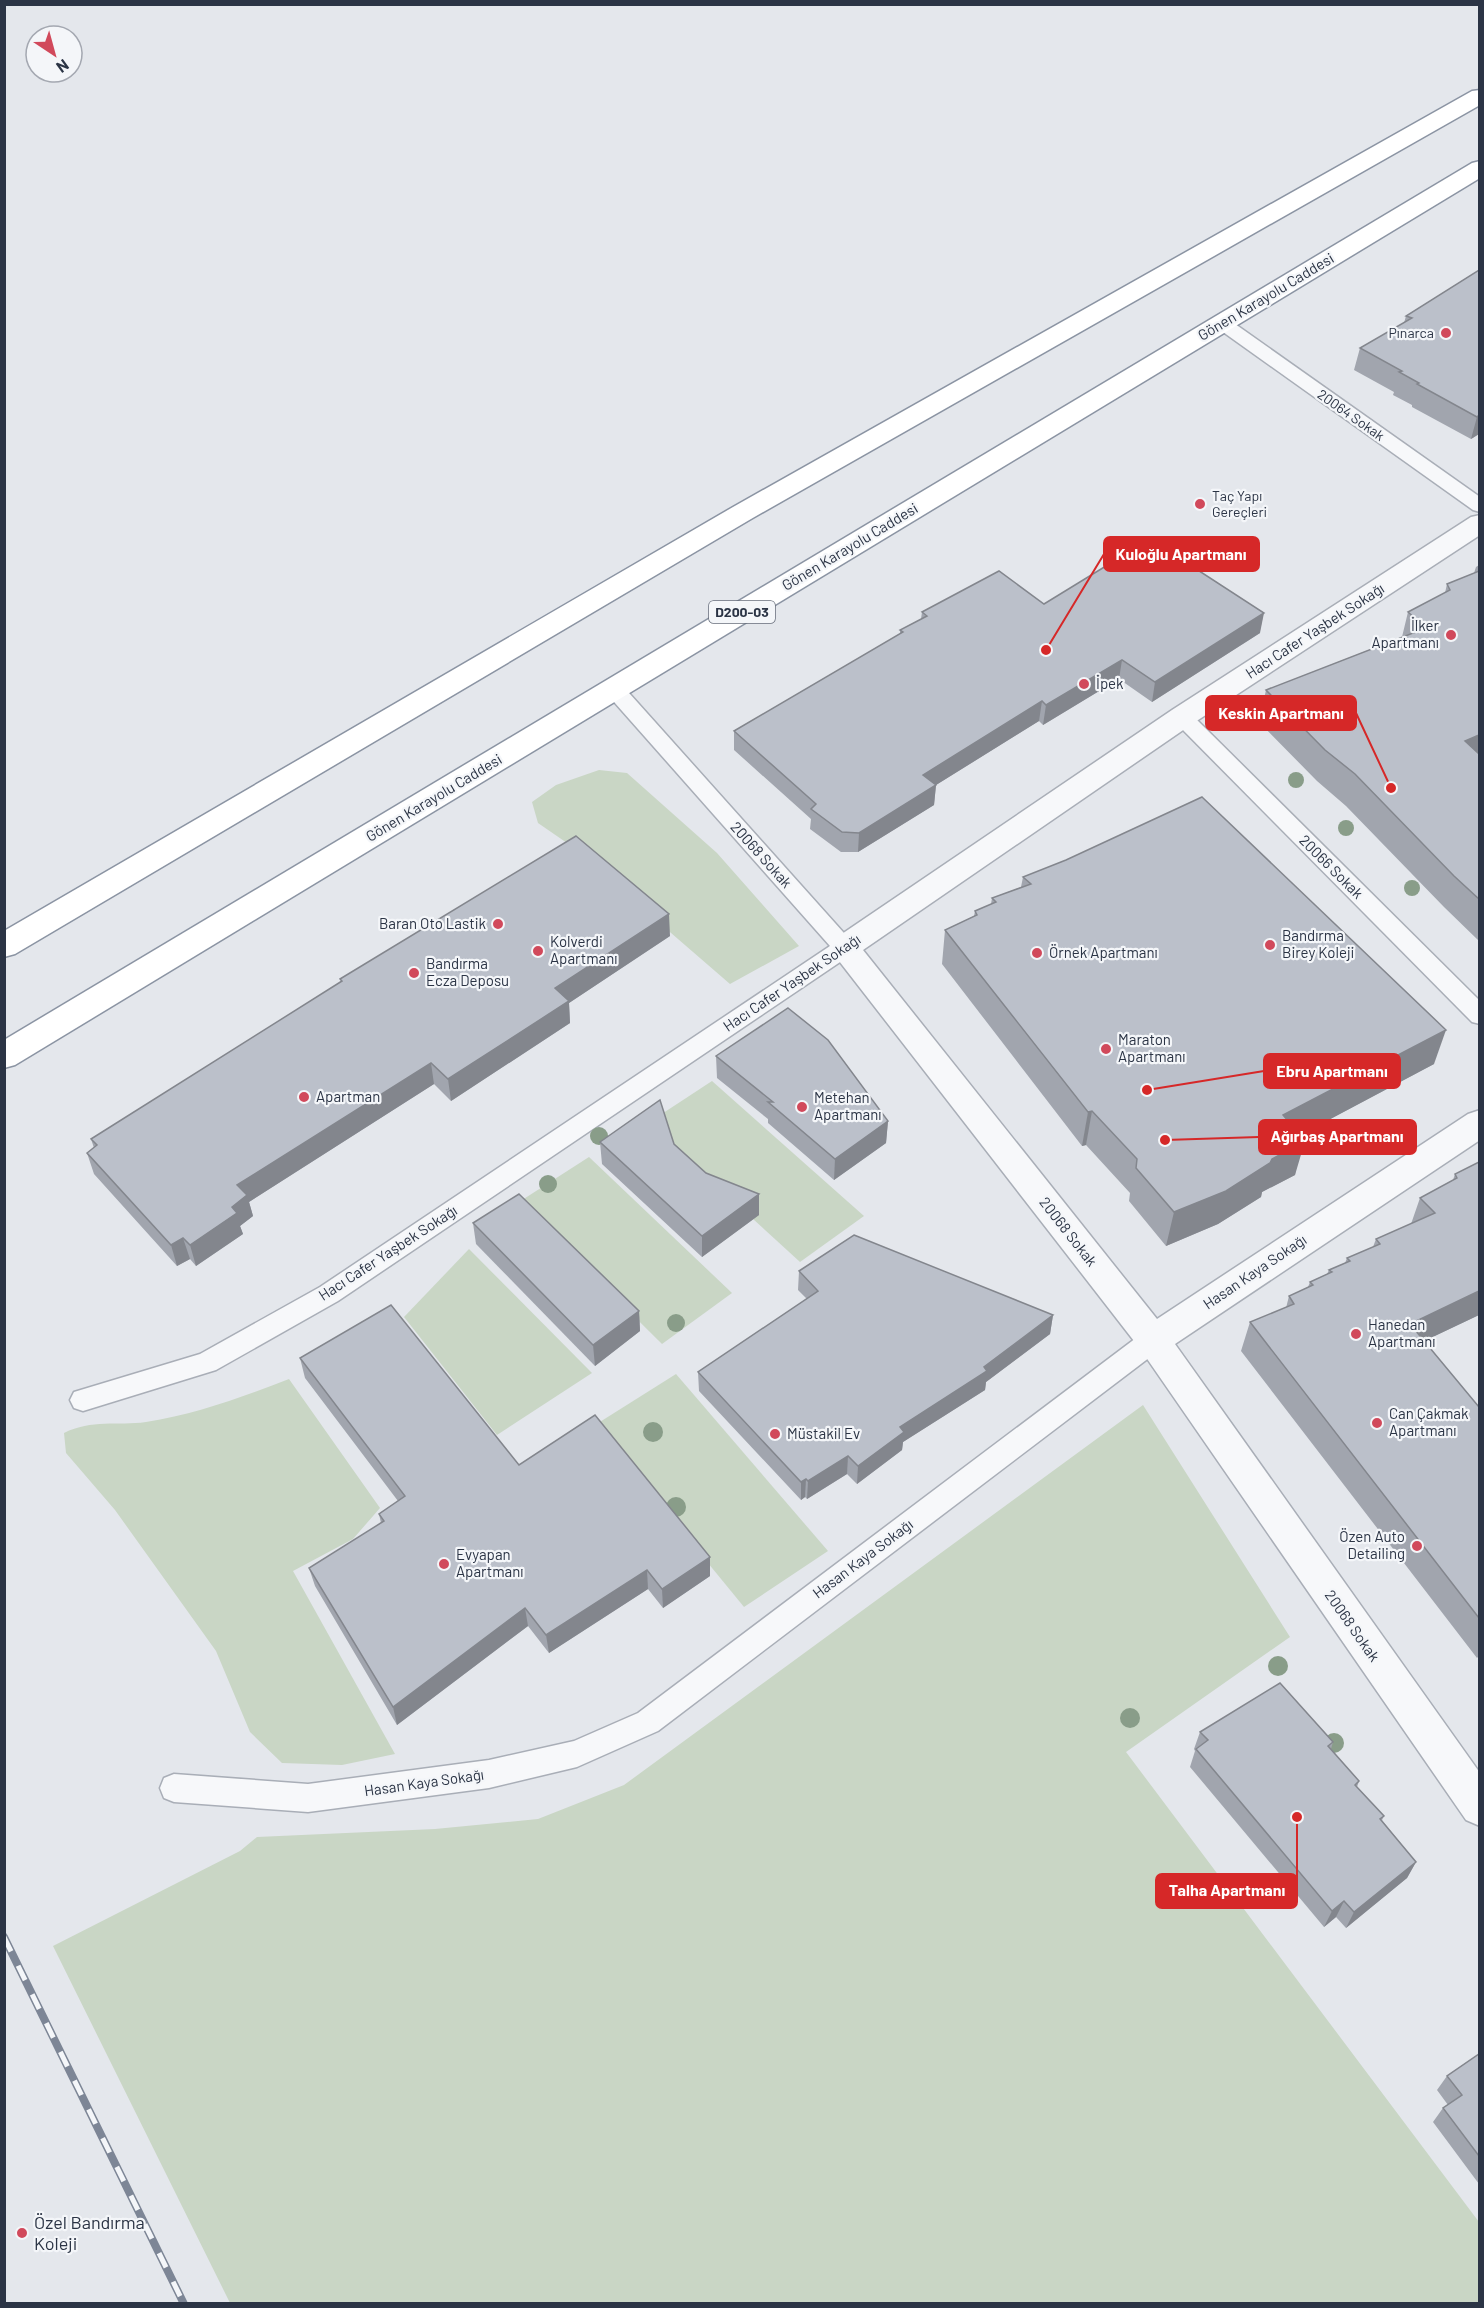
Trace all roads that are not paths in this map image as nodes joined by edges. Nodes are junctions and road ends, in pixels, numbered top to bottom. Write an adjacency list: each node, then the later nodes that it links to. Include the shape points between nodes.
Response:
1 (1479, 96): 8 (highway, via 742,513)
2 (1479, 168): 3 (highway, Gönen Karayolu Caddesi / D200-03)
3 (1222, 323): 4 (lane, 20064 Sokak); 6 (highway, Gönen Karayolu Caddesi / D200-03)
4 (1479, 506)
5 (1479, 523): 7 (street, Hacı Cafer Yaşbek Sokağı)
6 (615, 689): 9 (lane, 20068 Sokak); 11 (highway, Gönen Karayolu Caddesi / D200-03)
7 (1182, 717): 9 (street, Hacı Cafer Yaşbek Sokağı); 10 (lane, 20066 Sokak)
8 (4, 946)
9 (844, 948): 13 (street, 20068 Sokak); 14 (lane, Hacı Cafer Yaşbek Sokağı, via 329,1294 207,1362)
10 (1479, 1016)
11 (4, 1056)
12 (1479, 1123): 13 (street, Hasan Kaya Sokağı)
13 (1153, 1340): 15 (lane, Hasan Kaya Sokağı, via 648,1722 577,1754 477,1776 308,1798); 16 (street, 20068 Sokak)
14 (83, 1400)
15 (174, 1788)
16 (1479, 1808)

